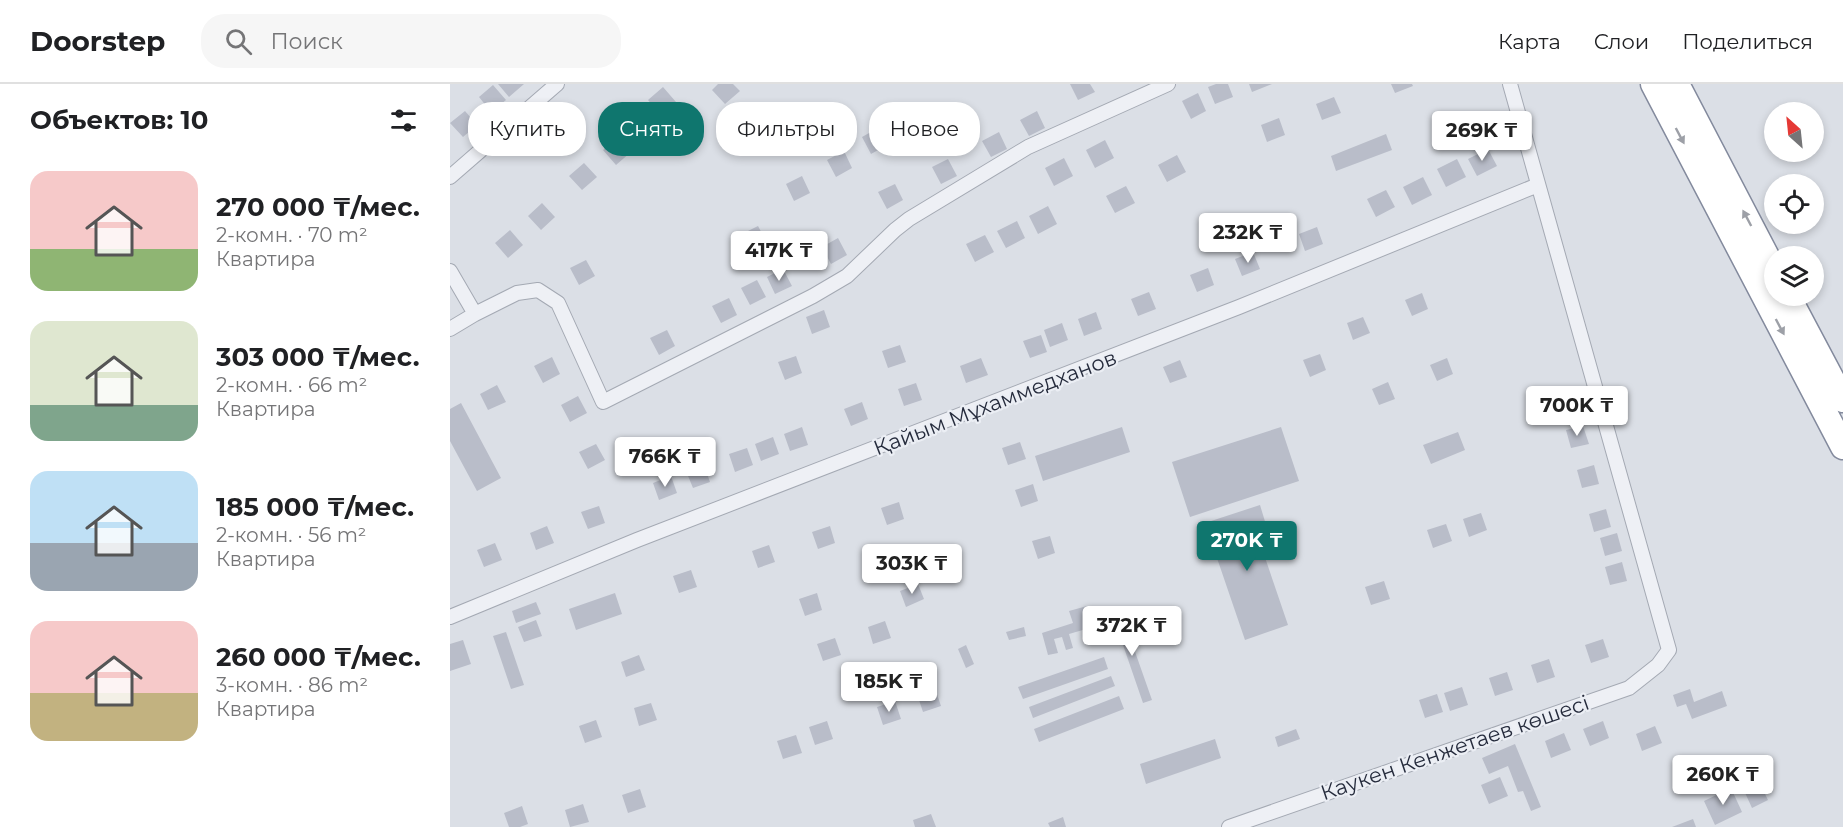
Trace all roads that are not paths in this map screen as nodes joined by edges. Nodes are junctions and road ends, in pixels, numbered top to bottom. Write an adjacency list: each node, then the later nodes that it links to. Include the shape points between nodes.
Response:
1 (557, 84): 6 (street)
2 (1167, 84): 11 (street, via 1028,147 909,219 847,276 603,402 558,303 538,290 517,293)
3 (1510, 84): 7 (street)
4 (1653, 84): 14 (highway, one-way to 14)
5 (1677, 84): 8 (highway, one-way to 5)
6 (450, 177)
7 (1538, 186): 15 (street, Қайым Мұхаммедханов, via 1239,308 637,540); 16 (street, Каукен Кенжетаев көшесі, via 1669,650 1658,665 1629,687)
8 (1764, 251)
9 (450, 271): 11 (street)
10 (1793, 306): 13 (highway)
11 (475, 315): 12 (street)
12 (450, 329)
13 (1843, 400)
14 (1843, 447)
15 (450, 617)
16 (1229, 827)

